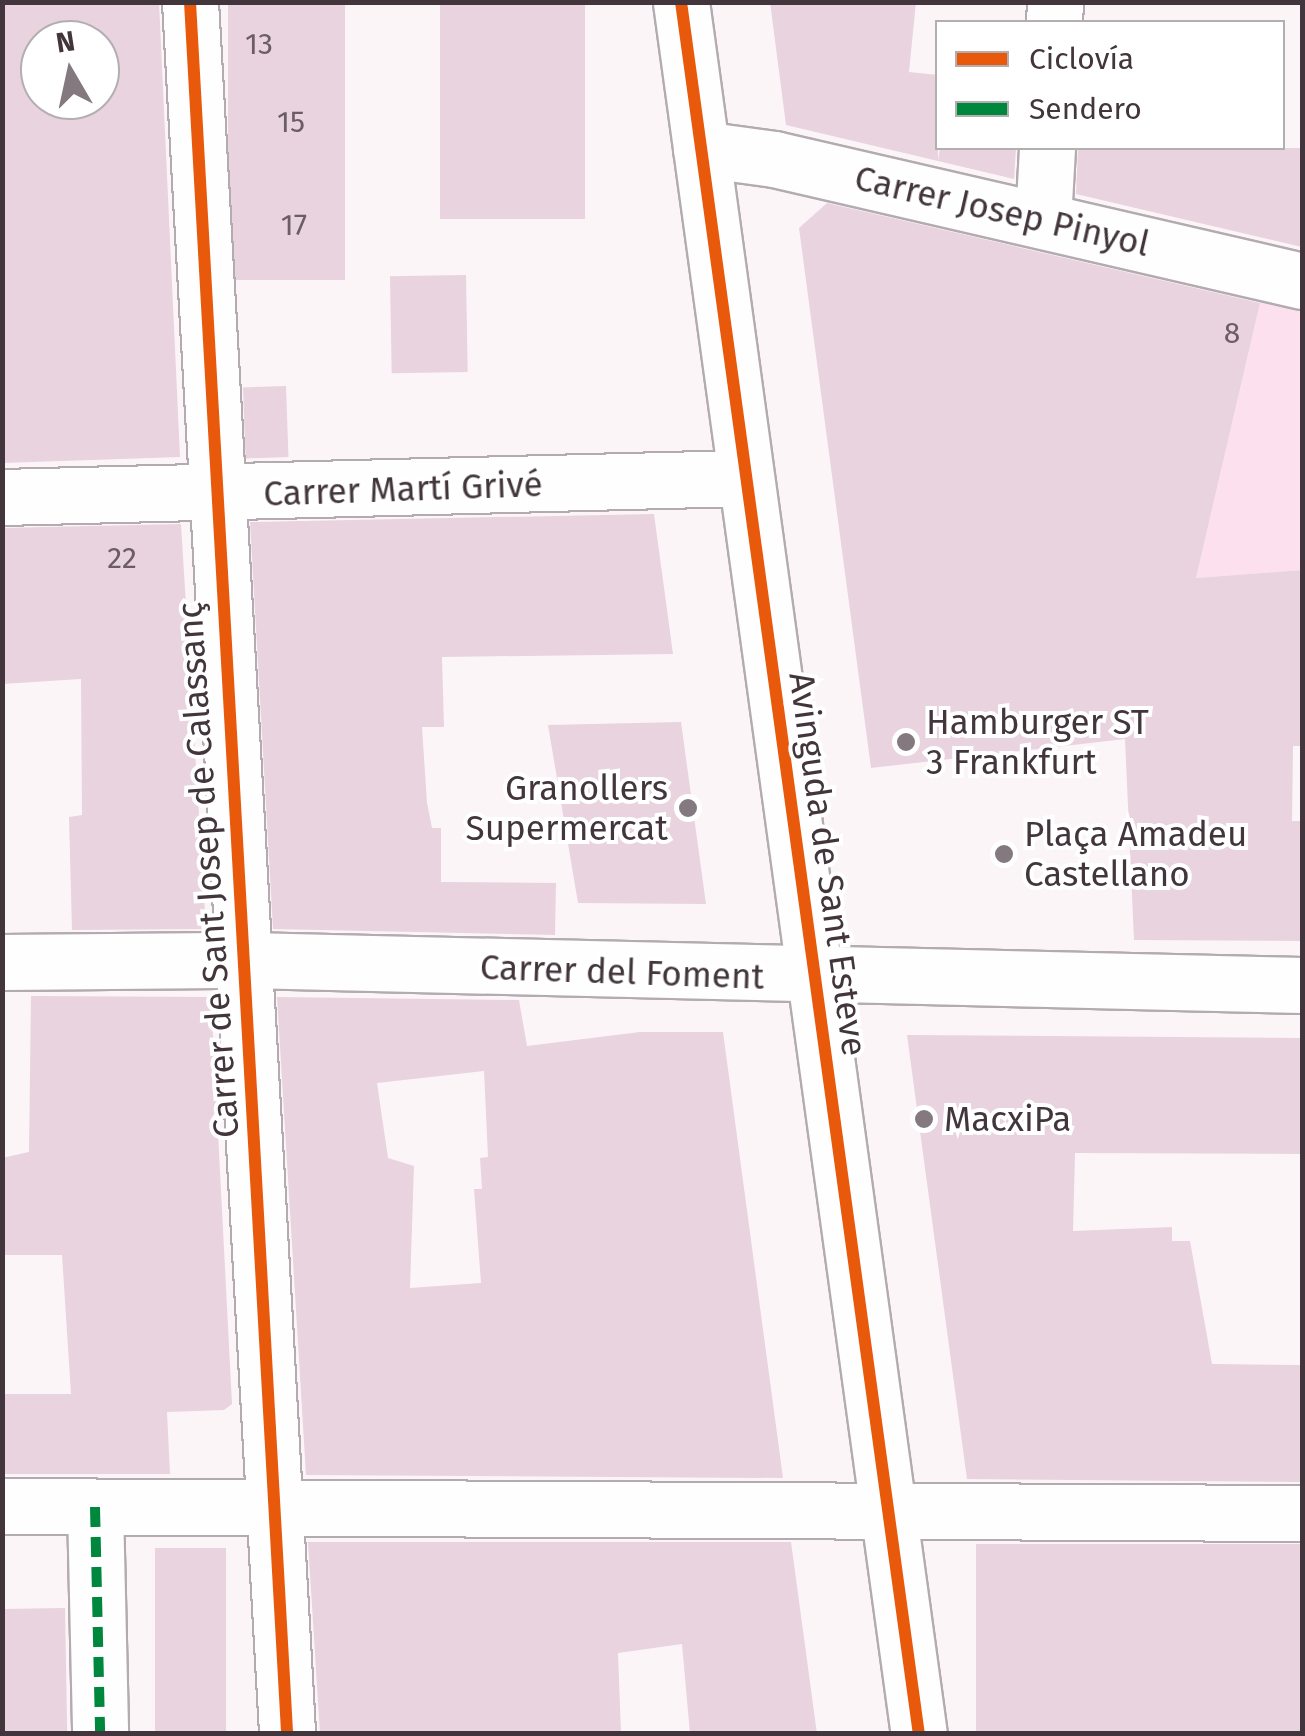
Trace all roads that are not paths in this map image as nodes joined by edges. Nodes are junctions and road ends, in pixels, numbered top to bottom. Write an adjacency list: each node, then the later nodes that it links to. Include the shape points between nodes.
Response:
1 (190, 2): 8 (street, Carrer de Sant Josep de Calassanç)
2 (680, 2): 3 (street, Avinguda de Sant Esteve)
3 (701, 148): 5 (street, Carrer Josep Pinyol); 7 (street, Avinguda de Sant Esteve)
4 (1047, 150): 5 (street)
5 (1043, 220): 6 (street, Carrer Josep Pinyol)
6 (1302, 280)
7 (744, 478): 8 (street, Carrer Martí Grivé); 12 (street, Avinguda de Sant Esteve)
8 (214, 495): 9 (street, Carrer Martí Grivé); 10 (street, Carrer de Sant Josep de Calassanç)
9 (2, 497)
10 (248, 960): 11 (street, Carrer del Foment); 12 (street, Carrer del Foment); 17 (street, Carrer de Sant Josep de Calassanç)
11 (2, 962)
12 (813, 977): 13 (street, Carrer del Foment); 16 (street, Avinguda de Sant Esteve)
13 (1302, 984)
14 (2, 1506): 15 (street)
15 (95, 1508): 17 (street); 19 (street)
16 (890, 1508): 17 (street); 18 (street); 21 (street, Avinguda de Sant Esteve)
17 (272, 1510): 20 (street, Carrer de Sant Josep de Calassanç)
18 (1302, 1514)
19 (100, 1734)
20 (287, 1734)
21 (919, 1734)

